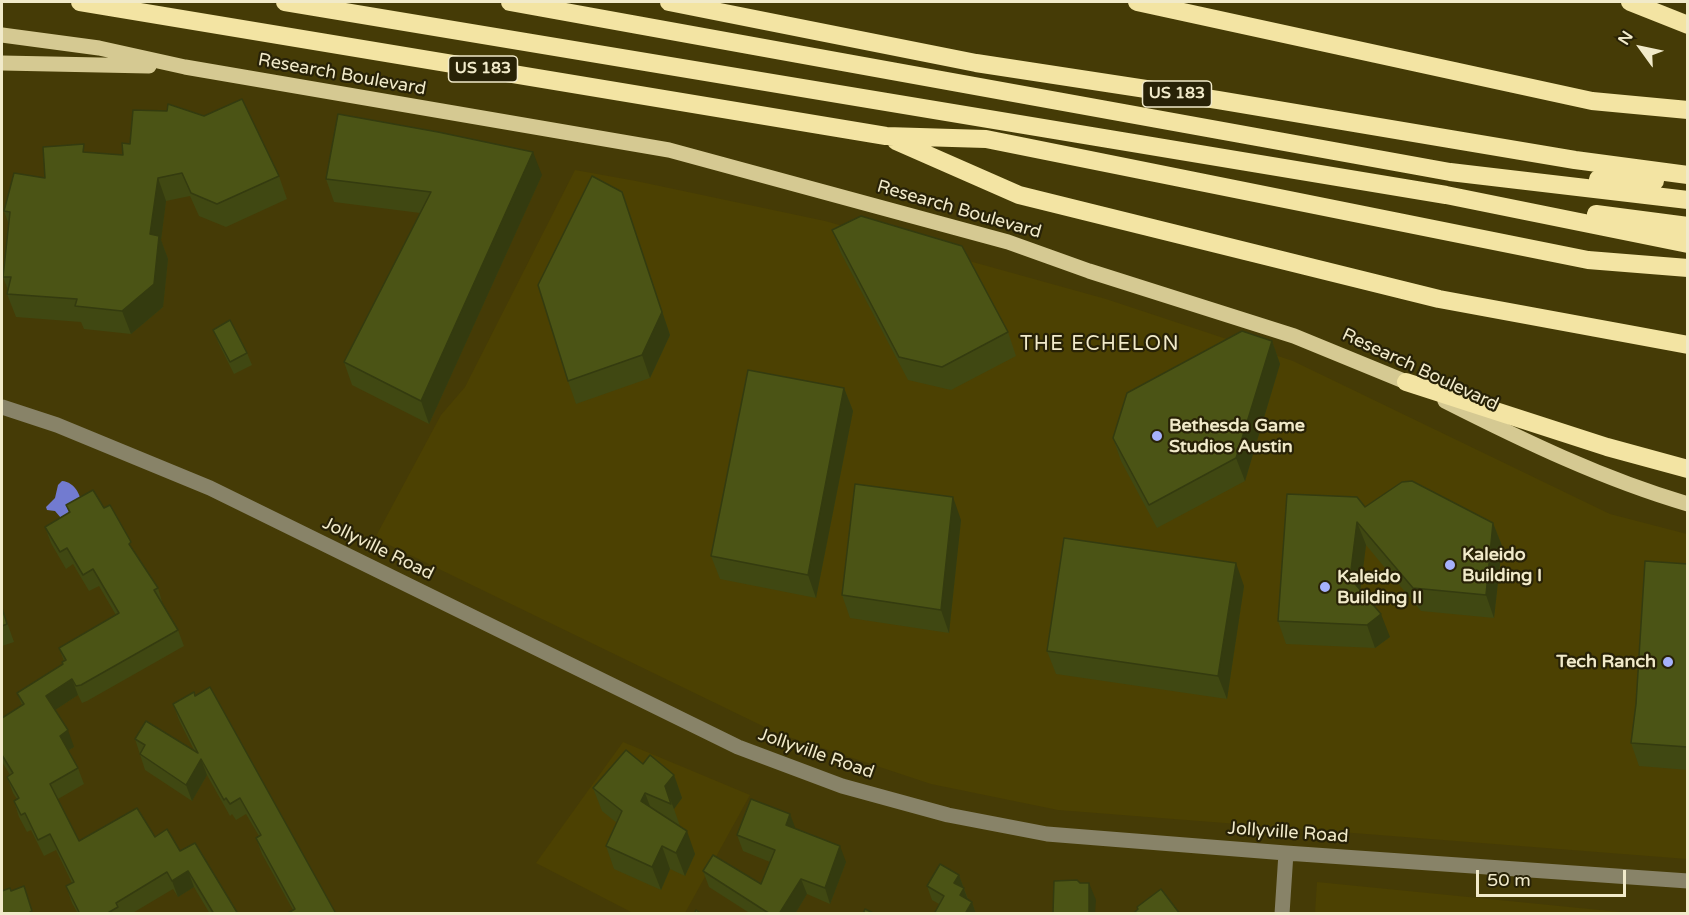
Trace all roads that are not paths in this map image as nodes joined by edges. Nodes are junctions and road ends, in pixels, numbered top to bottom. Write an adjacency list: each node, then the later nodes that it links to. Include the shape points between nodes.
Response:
1 (80, 2): 12 (highway, US 183)
2 (285, 2): 16 (highway)
3 (510, 2): 13 (highway)
4 (669, 2): 14 (highway, US 183, via 976,63)
5 (1137, 2): 11 (highway, via 1592,101)
6 (1630, 2): 7 (highway)
7 (1688, 25)
8 (2, 35): 10 (main road, Research Boulevard, via 99,48)
9 (2, 63): 10 (main road, Research Boulevard)
10 (185, 68): 22 (main road, Research Boulevard, via 669,150 1008,242 1294,336)
11 (1688, 110)
12 (886, 136): 20 (highway, US 183, via 986,139 1588,260); 21 (highway, via 1019,195 1439,298)
13 (1450, 172): 15 (highway); 17 (highway)
14 (1688, 175)
15 (1688, 183)
16 (1446, 195): 18 (highway); 19 (highway)
17 (1688, 200)
18 (1688, 226)
19 (1688, 244)
20 (1688, 268)
21 (1688, 345)
22 (1406, 382): 24 (highway); 25 (main road, Research Boulevard, via 1545,451)
23 (3, 406): 26 (street, Jollyville Road, via 210,488 734,745 842,786 948,815 1047,834)
24 (1688, 469)
25 (1688, 504)
26 (1286, 853): 27 (street, Jollyville Road); 28 (street)
27 (1688, 881)
28 (1282, 914)

